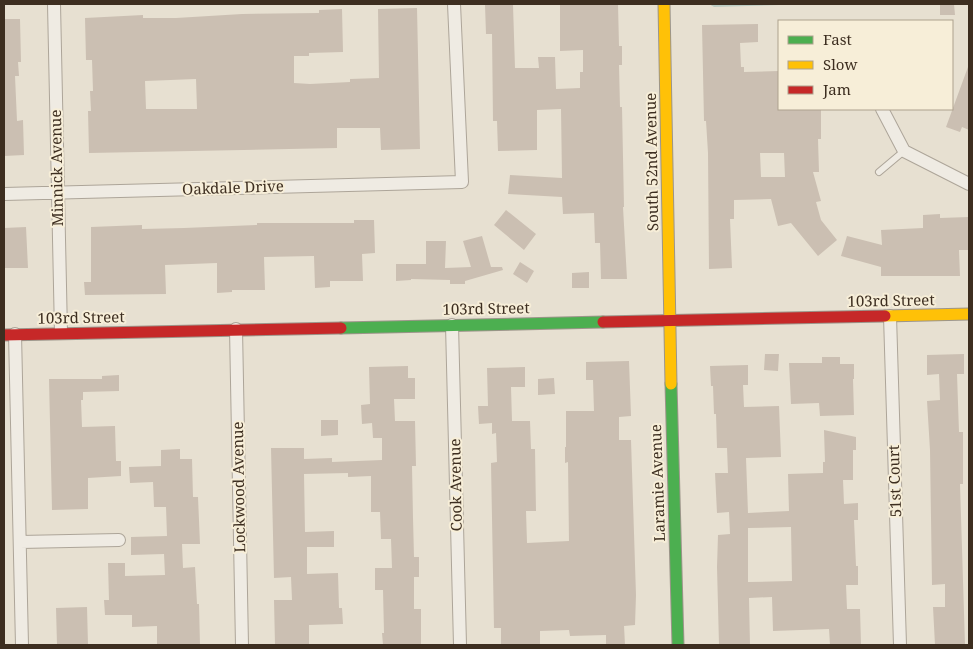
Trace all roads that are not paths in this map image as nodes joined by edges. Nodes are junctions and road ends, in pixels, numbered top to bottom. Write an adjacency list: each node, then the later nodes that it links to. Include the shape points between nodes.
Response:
1 (54, 4): 8 (street, Minnick Avenue)
2 (454, 4): 8 (street, Oakdale Drive, via 462,182)
3 (664, 4): 12 (main road, South 52nd Avenue)
4 (883, 110): 5 (street)
5 (904, 151): 6 (lane); 7 (street)
6 (879, 172)
7 (969, 184)
8 (58, 193): 9 (street, Oakdale Drive); 15 (street, Minnick Avenue)
9 (4, 194)
10 (969, 314): 11 (main road, 103rd Street)
11 (890, 316): 12 (main road, 103rd Street); 23 (street, 51st Court)
12 (669, 320): 13 (main road, 103rd Street); 22 (main road, Laramie Avenue)
13 (452, 325): 14 (main road, 103rd Street); 21 (street, Cook Avenue)
14 (236, 329): 15 (main road, 103rd Street); 20 (street, Lockwood Avenue)
15 (61, 333): 16 (main road, 103rd Street)
16 (9, 335): 18 (street)
17 (119, 540): 18 (street)
18 (20, 542): 19 (street)
19 (22, 645)
20 (242, 645)
21 (460, 645)
22 (678, 645)
23 (900, 645)

